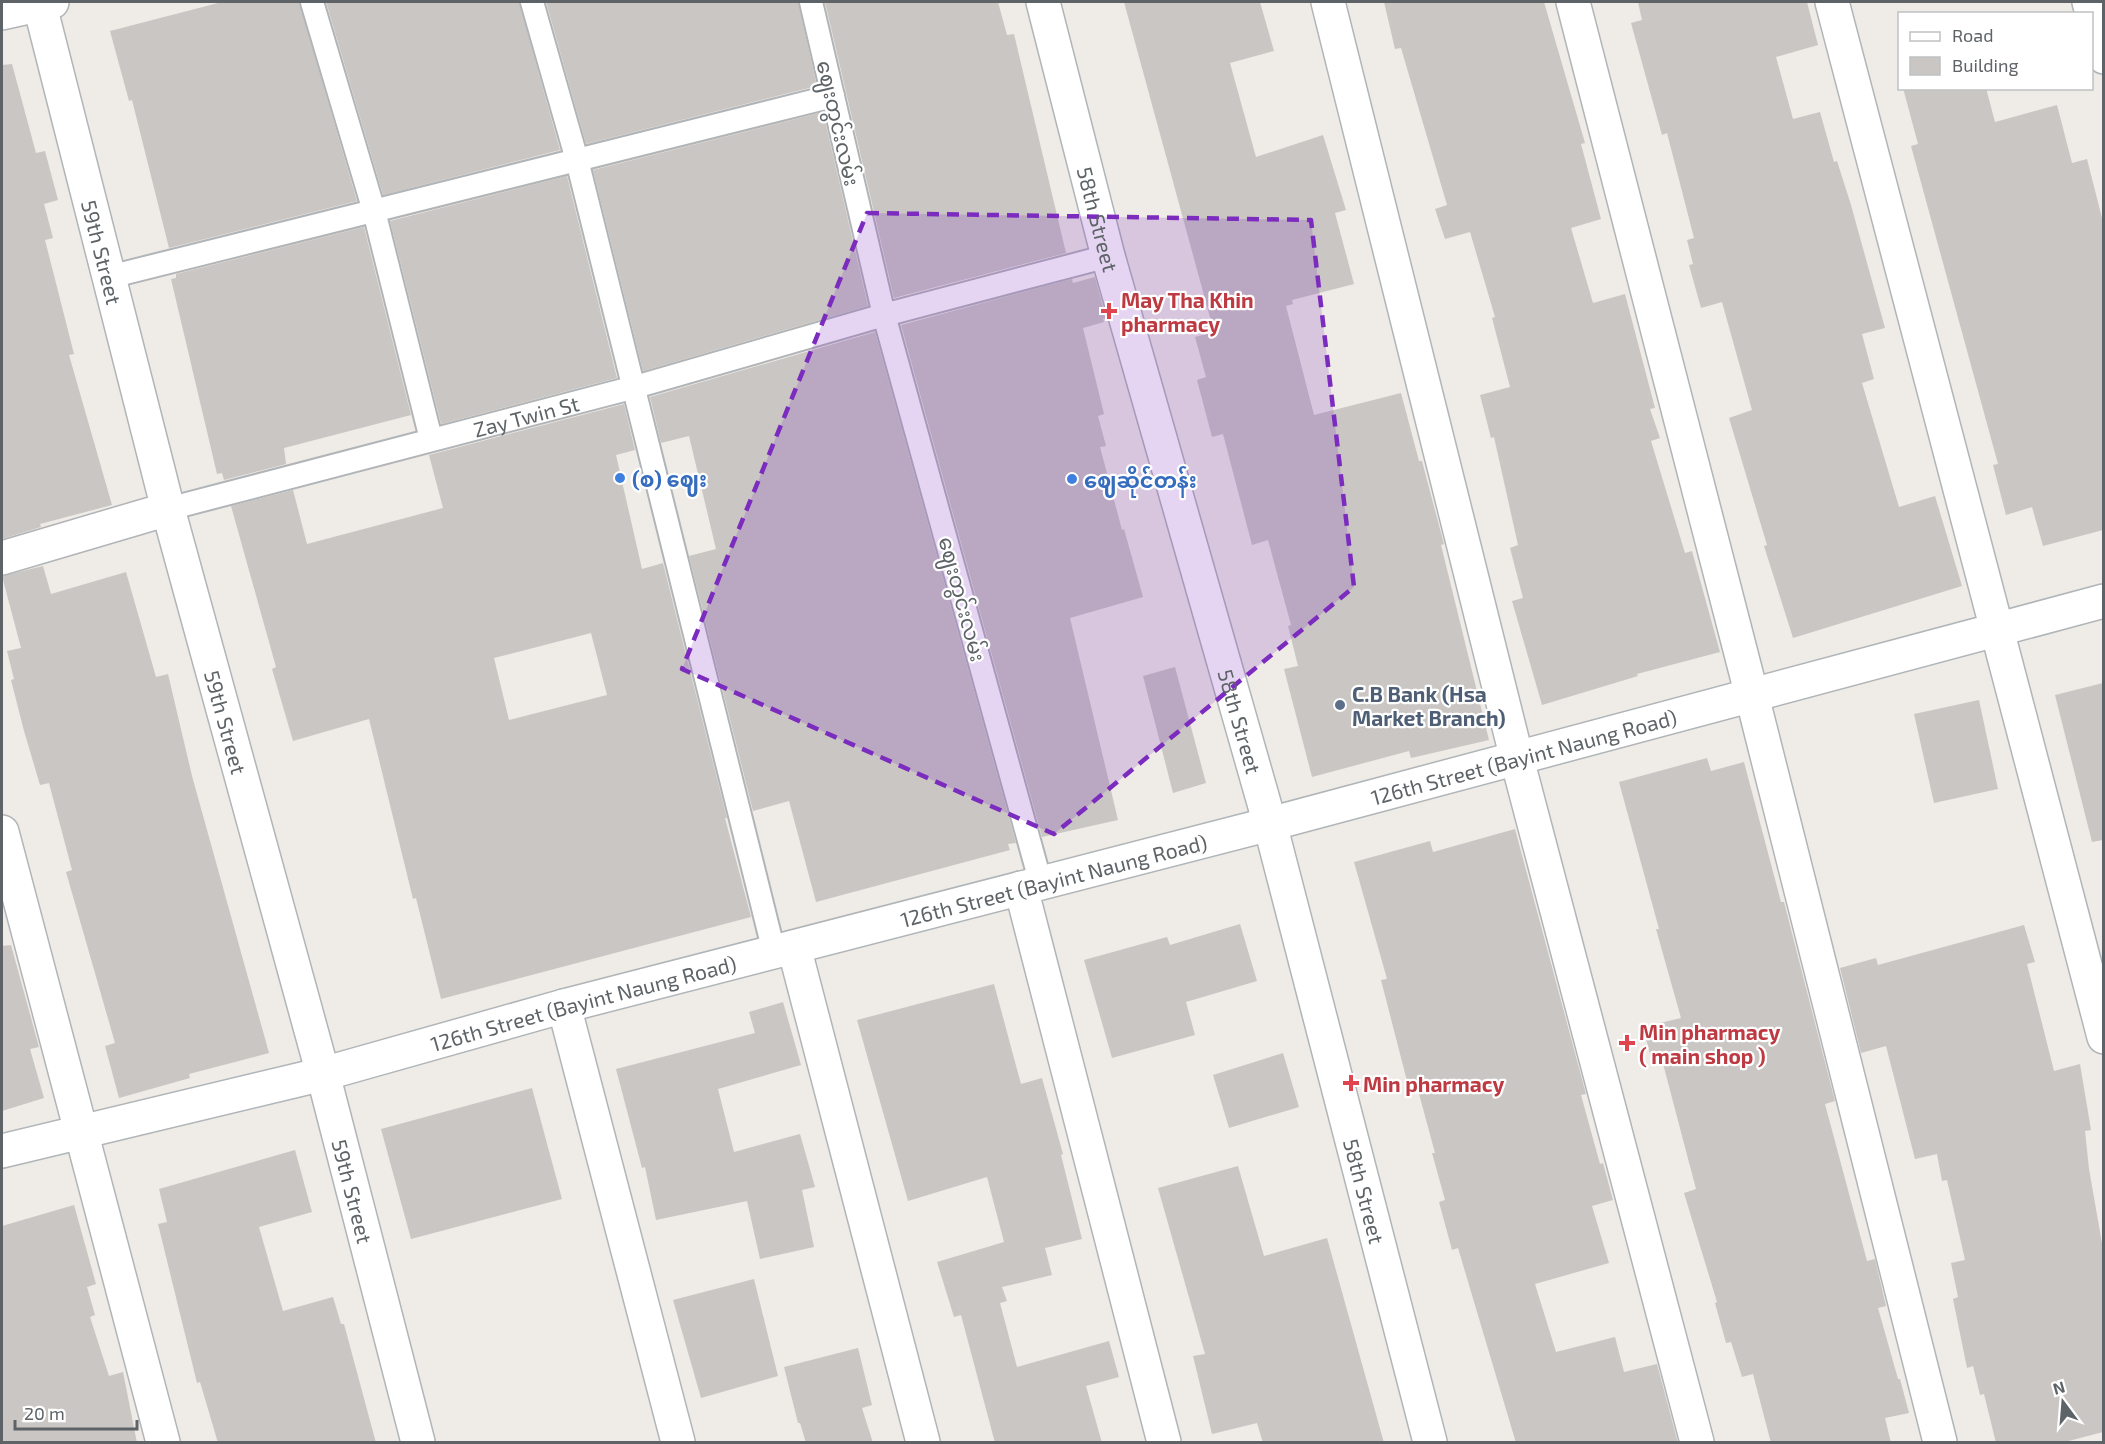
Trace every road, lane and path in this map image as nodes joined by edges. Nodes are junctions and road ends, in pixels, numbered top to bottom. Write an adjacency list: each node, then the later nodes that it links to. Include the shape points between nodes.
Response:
1 (312, 2): 14 (lane)
2 (532, 2): 13 (lane)
3 (811, 2): 12 (lane, ဈေးတွင်းလမ်း)
4 (1043, 2): 15 (street, 58th Street)
5 (1328, 2): 25 (street)
6 (1573, 2): 24 (street)
7 (1832, 2): 23 (street)
8 (43, 3): 9 (street); 16 (street, 59th Street)
9 (2, 13)
10 (2093, 18): 11 (street)
11 (2103, 57)
12 (833, 96): 13 (lane); 17 (lane, ဈေးတွင်းလမ်း)
13 (578, 160): 14 (lane); 18 (lane)
14 (374, 211): 16 (lane); 19 (lane)
15 (1108, 256): 17 (lane); 26 (street, 58th Street)
16 (109, 277): 20 (street, 59th Street)
17 (884, 315): 18 (lane, Zay Twin St); 28 (lane, ဈေးတွင်းလမ်း)
18 (635, 387): 19 (lane, Zay Twin St); 29 (lane)
19 (430, 439): 20 (lane, Zay Twin St)
20 (168, 509): 21 (street); 32 (street, 59th Street)
21 (2, 558)
22 (2103, 601): 23 (street, 126th Street (Bayint Naung Road))
23 (1996, 630): 24 (street, 126th Street (Bayint Naung Road)); 31 (street)
24 (1752, 696): 25 (street, 126th Street (Bayint Naung Road)); 42 (street)
25 (1517, 759): 26 (street, 126th Street (Bayint Naung Road)); 41 (street)
26 (1270, 824): 28 (street, 126th Street (Bayint Naung Road)); 40 (street, 58th Street)
27 (2, 832): 33 (street)
28 (1031, 886): 29 (street, 126th Street (Bayint Naung Road)); 39 (street)
29 (784, 950): 30 (street, 126th Street (Bayint Naung Road)); 38 (street)
30 (564, 1006): 32 (street, 126th Street (Bayint Naung Road)); 37 (street)
31 (2103, 1037)
32 (323, 1074): 33 (street, 126th Street (Bayint Naung Road)); 36 (street, 59th Street)
33 (80, 1131): 34 (street, 126th Street (Bayint Naung Road)); 35 (street)
34 (2, 1151)
35 (162, 1443)
36 (418, 1443)
37 (678, 1443)
38 (923, 1443)
39 (1164, 1443)
40 (1430, 1443)
41 (1697, 1443)
42 (1940, 1443)

